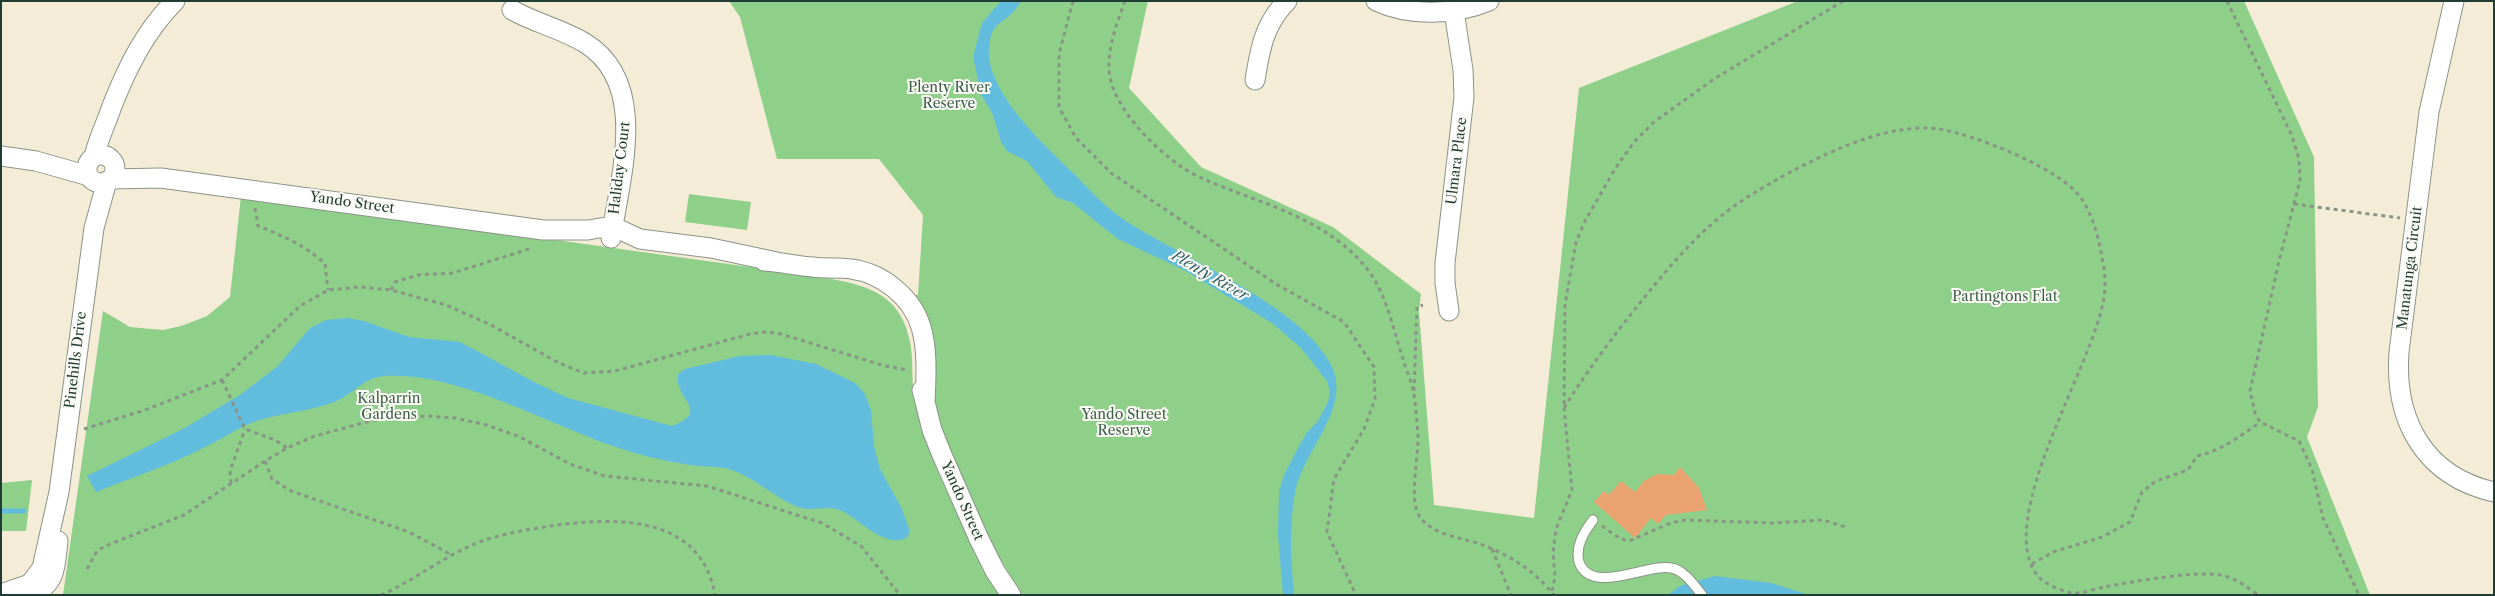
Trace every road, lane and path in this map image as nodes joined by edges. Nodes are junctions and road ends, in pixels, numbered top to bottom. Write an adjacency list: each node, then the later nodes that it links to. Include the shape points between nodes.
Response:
1 (175, 1): 14 (street, Pinehills Drive, via 145,37 130,64 112,107)
2 (1072, 1): 50 (path, via 1059,54 1059,107 1076,138 1111,173 1276,284 1344,322 1374,367 1375,399 1364,429 1334,479 1327,532)
3 (1125, 1): 27 (path, via 1113,36 1109,68 1113,92 1125,112 1157,146 1190,172 1302,219 1354,254 1373,276 1382,295)
4 (1287, 1): 12 (street, via 1266,29)
5 (1376, 1): 11 (street, via 1424,12)
6 (1489, 1): 11 (street)
7 (1843, 1): 29 (path, via 1714,79 1654,122 1634,142 1585,221 1576,242 1565,305)
8 (2227, 1): 16 (path, via 2292,136 2300,171)
9 (2454, 1): 17 (street, Manatunga Circuit, via 2429,112)
10 (512, 10): 19 (street, Haliday Court, via 586,43 598,53 617,80 623,94 626,124)
11 (1454, 11): 24 (street, Ulmara Place, via 1464,97 1445,263)
12 (1255, 80)
13 (1, 156): 14 (street, Yando Street)
14 (101, 169): 15 (street, Yando Street); 31 (street, Pinehills Drive)
15 (251, 189): 18 (street, Yando Street); 21 (path, via 258,226 311,251 325,264)
16 (2294, 204): 17 (path); 30 (path, via 2250,391)
17 (2416, 221): 36 (street, Manatunga Circuit, via 2398,368 2403,410 2419,442 2437,464 2463,482)
18 (543, 230): 19 (street, Yando Street); 22 (path, via 540,243 533,247 453,273 418,275 394,282)
19 (612, 232): 20 (street, Yando Street)
20 (814, 267): 25 (street, Yando Street, via 854,278 886,292 905,314 911,328); 28 (street, Yando Street, via 868,273 904,296 921,326)
21 (328, 290): 22 (path, via 360,287); 26 (path, via 300,306)
22 (391, 290): 25 (path, via 446,305 584,373 614,371 767,332 885,366)
23 (1423, 305): 27 (path, via 1417,307 1416,315)
24 (1450, 311)
25 (917, 371): 28 (street, Yando Street)
26 (222, 380): 31 (path, via 90,428); 32 (path)
27 (1414, 392): 39 (path, via 1418,447 1415,498 1420,517 1440,531)
28 (926, 402): 49 (street, Yando Street, via 932,430 949,472 979,539)
29 (1564, 408): 41 (path, via 1622,326 1681,253 1735,205 1809,162 1876,135 1919,128 1953,132 2041,166 2070,185 2087,209 2103,262 2105,294 2097,328 2051,440 2028,512 2026,552); 44 (path, via 1572,490 1556,528)
30 (2260, 422): 41 (path, via 2240,437 2197,456 2188,470 2156,482 2142,492 2130,522 2102,537 2053,552); 54 (path, via 2299,441 2312,469 2323,518)
31 (67, 429): 43 (street, Pinehills Drive, via 59,492)
32 (245, 429): 33 (path); 35 (path, via 230,471)
33 (287, 448): 34 (path); 48 (path, via 345,426 396,417 455,418 487,425 518,436 570,464 605,476 707,486 822,523 861,546)
34 (264, 461): 35 (path); 40 (path, via 272,479 291,491 409,532)
35 (231, 483): 42 (path, via 184,515 96,551)
36 (2494, 492)
37 (1593, 520): 38 (path, via 1629,541 1685,520 1772,523 1823,520); 52 (lane, via 1580,540 1578,551 1581,566 1586,572 1605,579 1636,576 1663,567 1683,573)
38 (1846, 527)
39 (1492, 549): 44 (path, via 1531,570); 51 (path)
40 (452, 555): 46 (path); 47 (path, via 479,542 521,530 599,520 624,521 648,525 692,546 708,573)
41 (2032, 564): 53 (path, via 2038,576 2074,593 2203,574 2226,576)
42 (87, 569)
43 (34, 592): 45 (street)
44 (1553, 593)
45 (1, 594)
46 (381, 595)
47 (715, 595)
48 (900, 595)
49 (1010, 595)
50 (1356, 595)
51 (1511, 595)
52 (1702, 595)
53 (2258, 595)
54 (2358, 595)

